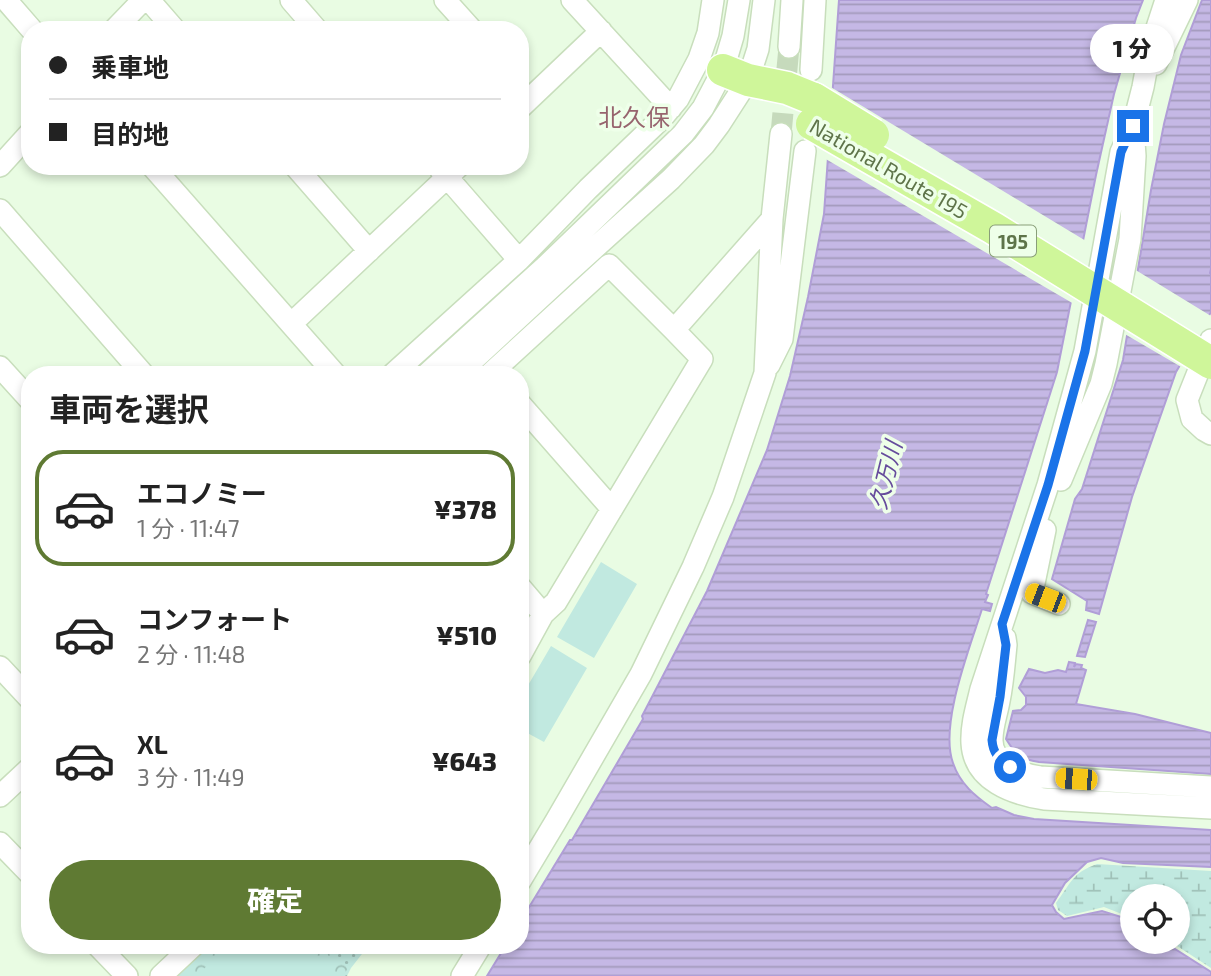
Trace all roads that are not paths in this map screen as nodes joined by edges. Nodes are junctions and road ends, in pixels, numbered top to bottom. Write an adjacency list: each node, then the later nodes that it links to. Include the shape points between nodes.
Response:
1 (6, 0): 14 (street)
2 (143, 0): 15 (street)
3 (149, 0): 16 (street)
4 (445, 0): 18 (street)
5 (572, 0): 19 (street)
6 (713, 0): 24 (street, via 699,59)
7 (739, 0): 21 (street, via 733,36)
8 (764, 0): 21 (street, via 758,49)
9 (792, 0): 20 (street)
10 (815, 0): 25 (street)
11 (1166, 0): 22 (street)
12 (1187, 0): 22 (street)
13 (304, 4): 17 (street)
14 (24, 21)
15 (123, 21)
16 (167, 21)
17 (312, 21)
18 (464, 21)
19 (601, 32): 23 (street); 24 (street)
20 (789, 47)
21 (735, 75): 25 (highway, National Route 195 / 195, via 787,88); 44 (street, via 683,134); 45 (street, via 719,125 704,145)
22 (1143, 87): 52 (street, via 1121,152 1085,351)
23 (529, 91)
24 (671, 108): 36 (street)
25 (810, 111): 39 (highway, National Route 195 / 195, bridge); 40 (highway, National Route 195 / 195, bridge); 48 (street, via 782,339)
26 (781, 134): 34 (street)
27 (21, 143): 28 (street)
28 (0, 166)
29 (160, 175): 37 (street)
30 (303, 175): 35 (street)
31 (443, 175): 35 (street)
32 (452, 175): 36 (street)
33 (0, 210): 41 (street)
34 (772, 219): 38 (street); 48 (street)
35 (369, 251): 37 (street)
36 (519, 260): 43 (street)
37 (291, 324): 42 (street)
38 (674, 330): 46 (street, via 609,265); 53 (street, via 702,359)
39 (1211, 341): 51 (street, via 1188,400 1192,419)
40 (1211, 363)
41 (136, 366)
42 (328, 366)
43 (402, 366)
44 (436, 366)
45 (467, 366)
46 (501, 366)
47 (0, 367): 49 (street)
48 (765, 373): 67 (street, via 723,497 681,591 641,674)
49 (21, 390)
50 (529, 414): 53 (street)
51 (1211, 434)
52 (1052, 486): 55 (street, via 1032,593); 57 (street)
53 (612, 509): 56 (street)
54 (529, 597): 56 (street)
55 (1059, 604)
56 (544, 614): 58 (street)
57 (1002, 624): 62 (street, via 1006,645 992,740 1002,762 1040,777); 64 (street, via 972,732 974,756 991,780 1015,793 1044,799)
58 (529, 640)
59 (0, 667): 60 (street)
60 (21, 689)
61 (21, 776): 63 (street)
62 (1211, 788)
63 (0, 796)
64 (1211, 808)
65 (0, 843): 66 (street)
66 (21, 865)
67 (529, 866)
68 (106, 954): 71 (street)
69 (184, 954): 72 (street)
70 (475, 954): 73 (street)
71 (127, 976)
72 (161, 976)
73 (462, 976)

